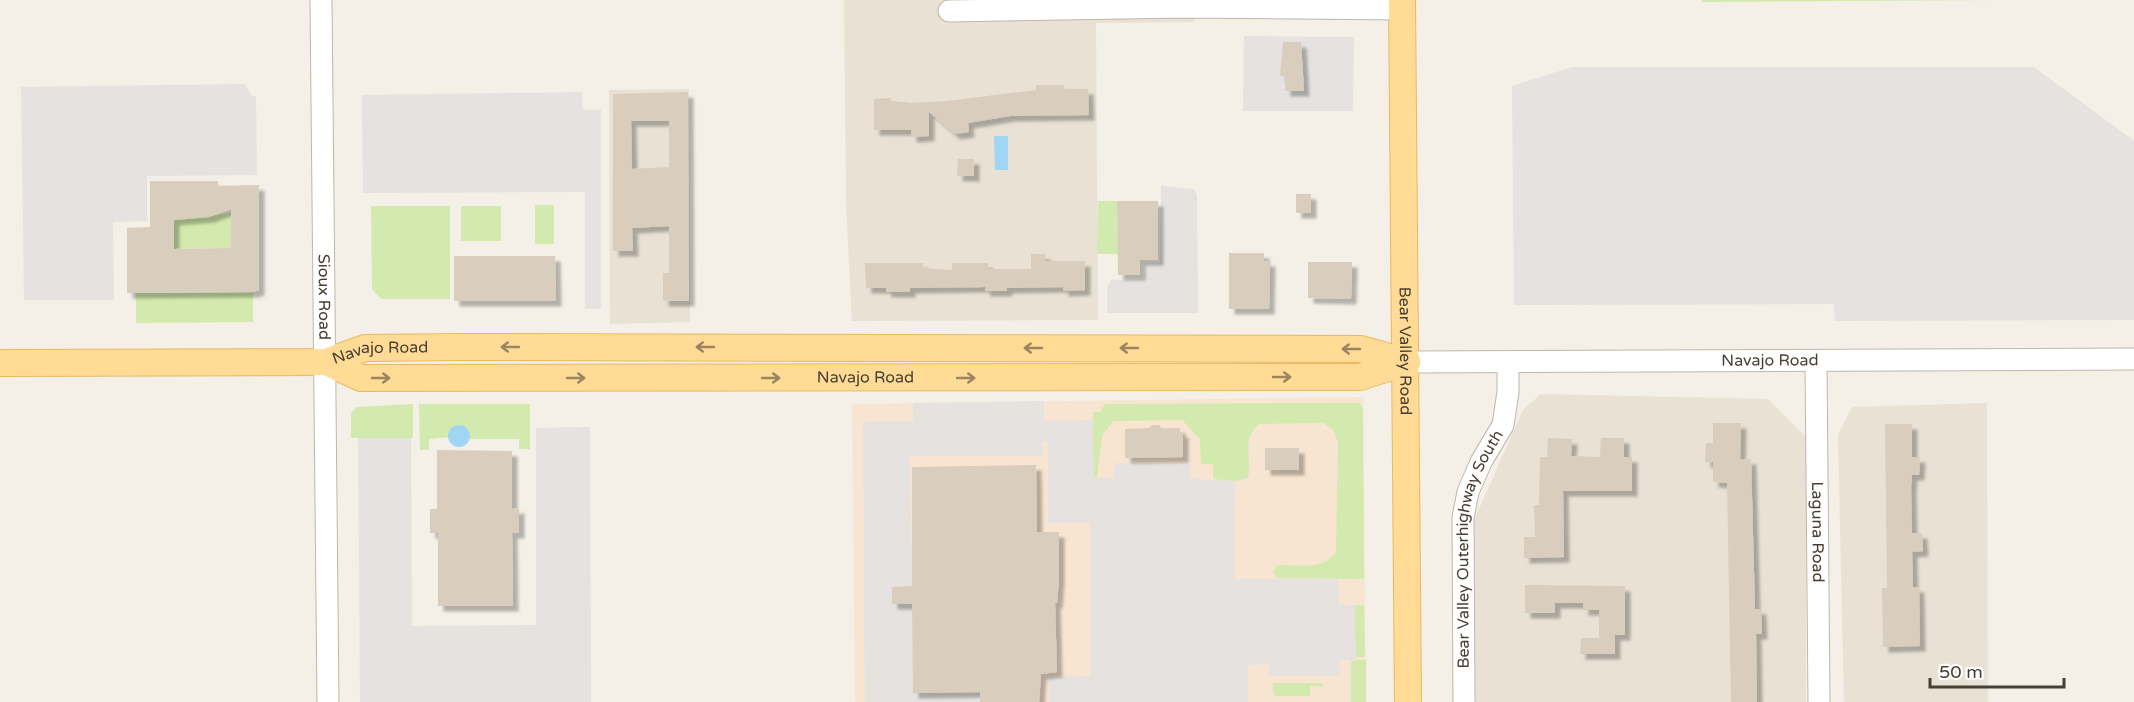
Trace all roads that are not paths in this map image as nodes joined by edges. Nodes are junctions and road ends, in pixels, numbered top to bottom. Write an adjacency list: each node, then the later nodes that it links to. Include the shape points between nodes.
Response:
1 (321, 0): 6 (street, Sioux Road)
2 (1402, 4): 3 (street); 7 (main road, Bear Valley Road)
3 (949, 11)
4 (2134, 359): 5 (street, Navajo Road)
5 (1816, 361): 9 (street, Navajo Road); 13 (street, Laguna Road)
6 (326, 362): 7 (main road, Navajo Road, via 365,348 532,347 1361,349); 8 (main road, Navajo Road); 10 (street, Sioux Road)
7 (1407, 362): 9 (street, Navajo Road); 11 (main road, Bear Valley Road)
8 (0, 363)
9 (1508, 363): 12 (street, Bear Valley Outerhighway South, via 1503,425 1481,462 1462,518)
10 (328, 702)
11 (1408, 702)
12 (1464, 702)
13 (1819, 702)

